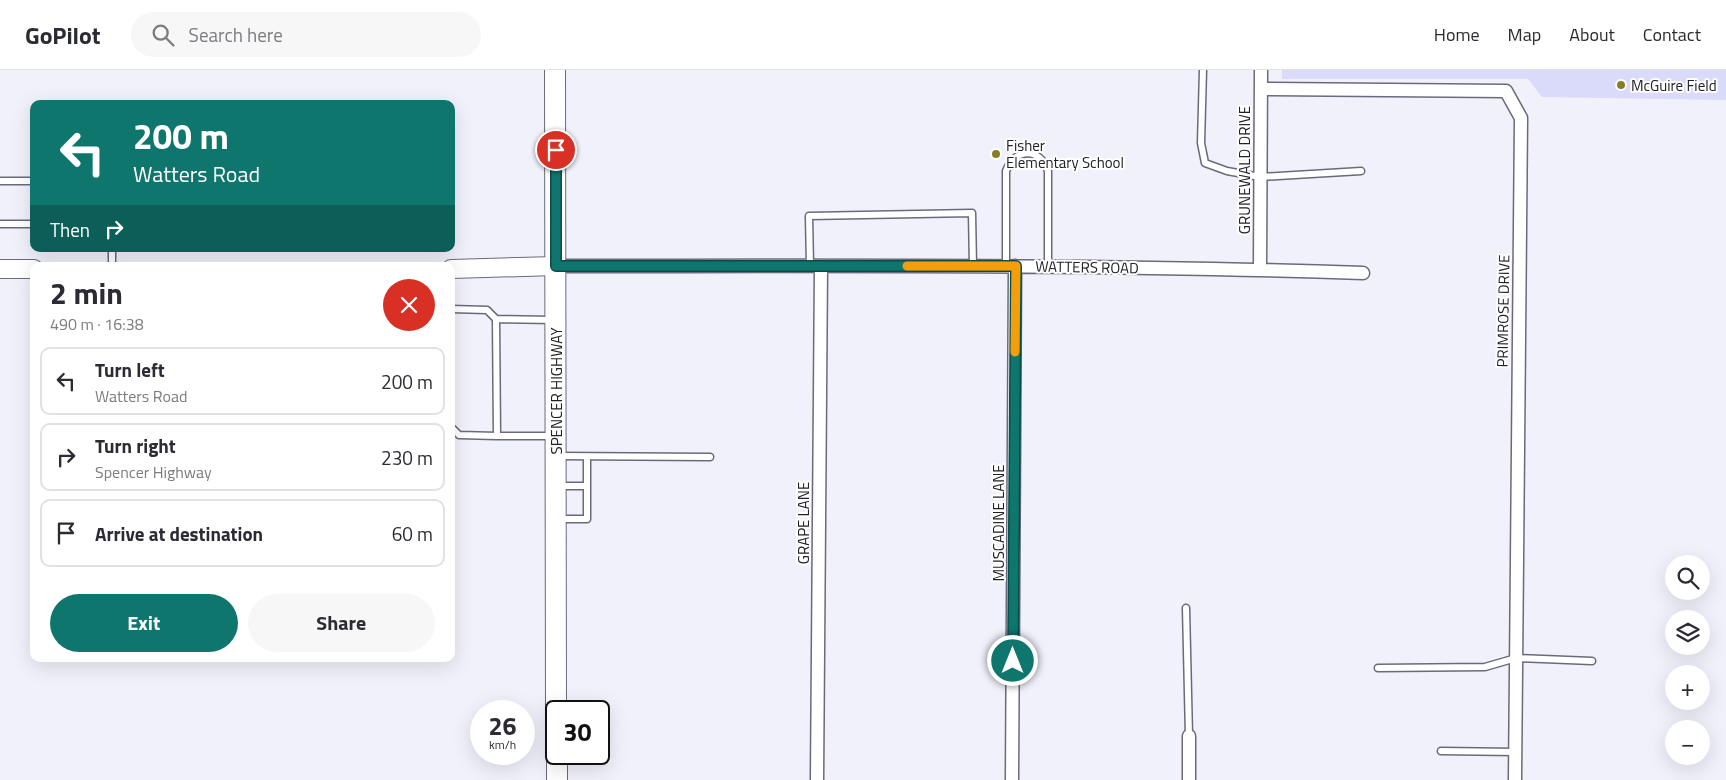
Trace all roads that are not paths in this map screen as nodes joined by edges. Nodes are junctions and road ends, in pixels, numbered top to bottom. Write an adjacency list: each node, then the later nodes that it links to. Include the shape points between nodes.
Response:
1 (556, 70): 11 (main road, SPENCER HIGHWAY)
2 (1203, 70): 6 (lane, via 1202,143 1205,163)
3 (1261, 70): 4 (street, GRUNEWALD DRIVE)
4 (1261, 89): 6 (street, GRUNEWALD DRIVE); 34 (street, PRIMROSE DRIVE, via 1506,91 1521,118)
5 (1361, 171): 6 (lane)
6 (1260, 177): 19 (street, GRUNEWALD DRIVE)
7 (0, 181): 8 (lane)
8 (30, 181)
9 (0, 224): 10 (lane)
10 (30, 224)
11 (556, 266): 12 (street, WATTERS ROAD); 18 (street, WATTERS ROAD); 23 (main road, SPENCER HIGHWAY)
12 (816, 266): 13 (street, WATTERS ROAD); 13 (lane, via 809,216 972,213); 43 (street, GRAPE LANE)
13 (973, 266): 14 (street, WATTERS ROAD)
14 (1011, 266): 15 (street, WATTERS ROAD); 15 (lane, via 1006,171 1012,159 1030,153 1042,159 1048,171); 44 (street, MUSCADINE LANE)
15 (1048, 266): 19 (street, WATTERS ROAD)
16 (0, 269): 17 (street)
17 (30, 269)
18 (455, 269)
19 (1260, 270): 20 (street, WATTERS ROAD)
20 (1363, 273)
21 (455, 309): 22 (lane, via 487,310)
22 (496, 319): 23 (lane); 25 (lane)
23 (556, 320): 26 (main road, SPENCER HIGHWAY)
24 (455, 432): 25 (lane, via 458,435)
25 (497, 436): 26 (lane)
26 (556, 436): 27 (main road, SPENCER HIGHWAY)
27 (556, 456): 28 (lane); 30 (main road, SPENCER HIGHWAY)
28 (587, 456): 29 (lane); 31 (lane)
29 (710, 457)
30 (556, 486): 31 (lane); 32 (main road, SPENCER HIGHWAY)
31 (587, 486): 32 (lane, via 588,519)
32 (556, 519): 37 (main road, SPENCER HIGHWAY)
33 (1186, 608): 38 (lane)
34 (1516, 658): 35 (lane); 36 (lane, via 1485,666); 40 (street, PRIMROSE DRIVE)
35 (1592, 661)
36 (1378, 668)
37 (556, 700)
38 (1189, 736): 45 (street)
39 (1441, 751): 40 (lane)
40 (1516, 752): 46 (street, PRIMROSE DRIVE)
41 (556, 765): 42 (main road)
42 (557, 780)
43 (817, 780)
44 (1012, 780)
45 (1188, 780)
46 (1515, 780)

